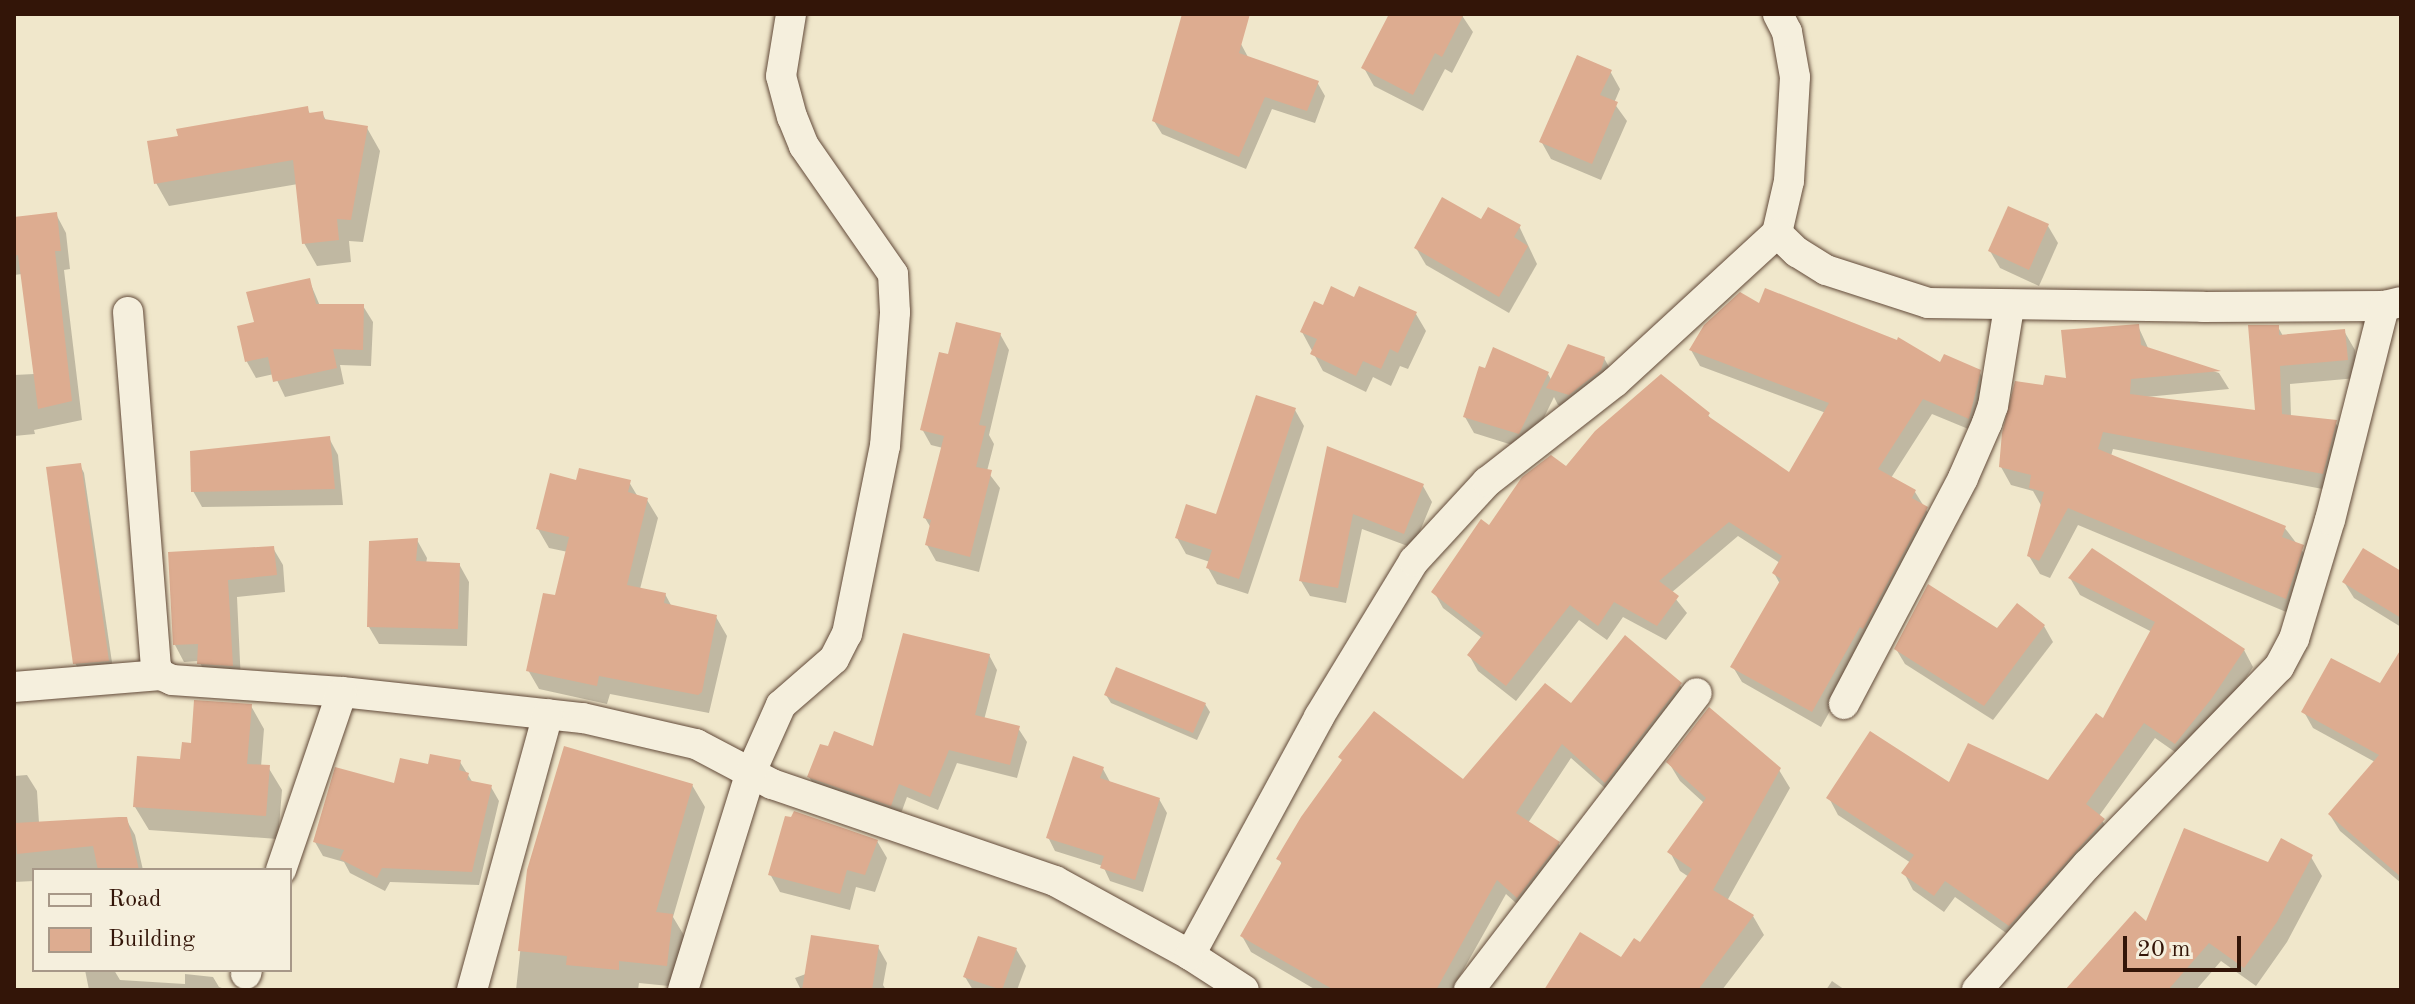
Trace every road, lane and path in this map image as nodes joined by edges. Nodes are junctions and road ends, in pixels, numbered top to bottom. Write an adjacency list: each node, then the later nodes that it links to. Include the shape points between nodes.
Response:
1 (791, 14): 13 (street, via 781,76 792,117 804,146 893,274 895,312 885,446 847,634 834,659 781,705)
2 (1778, 14): 3 (street, via 1795,77 1789,181)
3 (1777, 233): 5 (street, via 1826,270 1883,290 1928,303); 15 (street, via 1615,382 1487,482 1414,561 1319,717)
4 (2392, 304): 5 (street); 20 (street, via 2294,639 2279,667 2087,865)
5 (2009, 307): 11 (street, via 1987,423)
6 (128, 312): 7 (street, via 156,667)
7 (161, 675): 8 (street); 9 (street)
8 (14, 687)
9 (342, 692): 12 (street); 14 (street)
10 (1697, 693): 19 (street)
11 (1844, 704)
12 (548, 714): 13 (street, via 696,744); 16 (street)
13 (751, 772): 15 (street, via 905,832 1055,881); 17 (street)
14 (282, 868)
15 (1190, 955): 18 (street)
16 (472, 990)
17 (683, 990)
18 (1244, 990)
19 (1469, 990)
20 (1977, 990)

